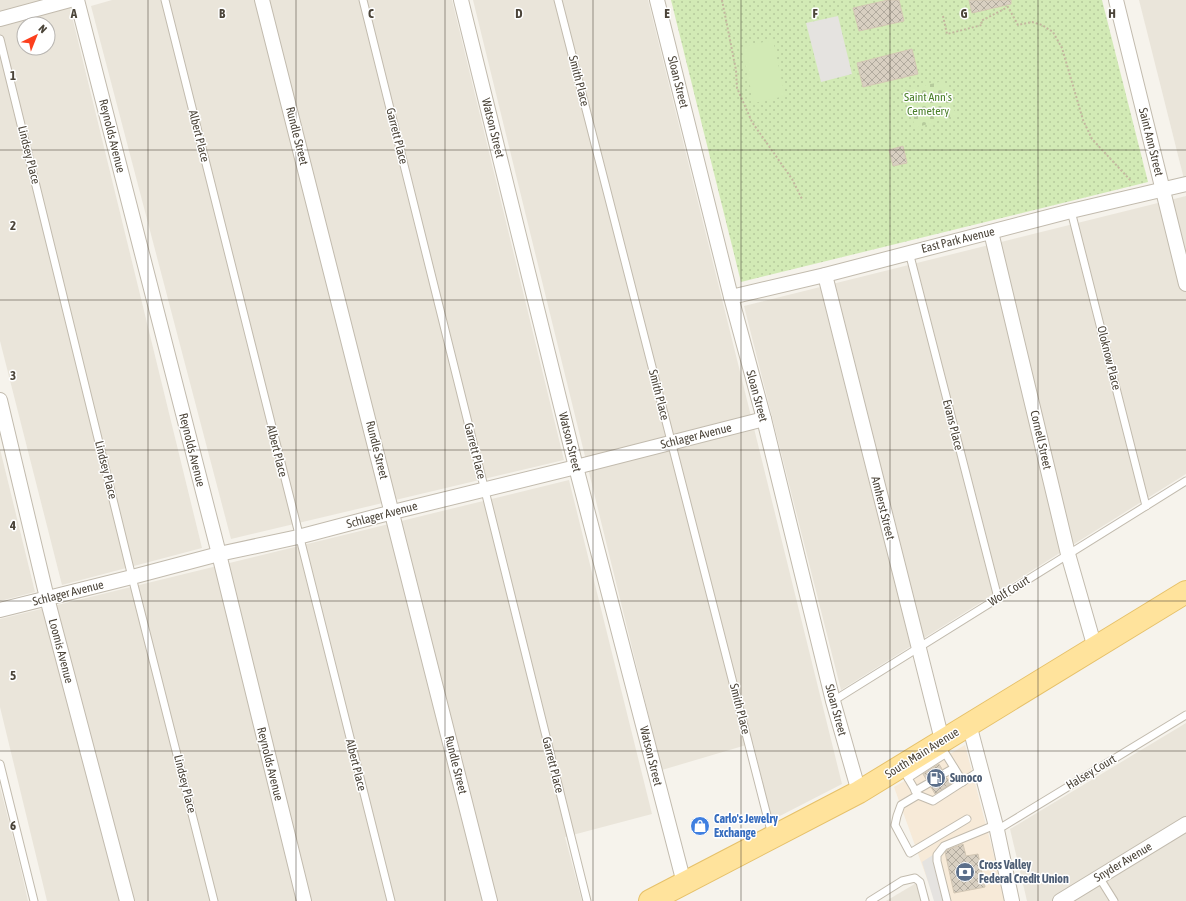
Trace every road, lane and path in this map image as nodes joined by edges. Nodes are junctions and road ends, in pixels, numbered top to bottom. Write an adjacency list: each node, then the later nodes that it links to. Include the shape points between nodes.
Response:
1 (70, 0): 12 (street)
2 (77, 0): 33 (street, Reynolds Avenue)
3 (165, 0): 32 (lane, Albert Place)
4 (262, 0): 31 (street, Rundle Street)
5 (363, 0): 29 (lane, Garrett Place)
6 (461, 0): 27 (street, Watson Street)
7 (558, 0): 26 (lane, Smith Place)
8 (657, 0): 23 (street, Sloan Street)
9 (722, 0): 17 (path, via 736,70 737,88 752,122 792,179)
10 (1116, 0): 16 (street, Saint Ann Street)
11 (943, 16): 14 (path, via 947,34 982,25 981,21 1008,7 1018,25 1032,22 1053,32 1062,48 1083,120 1092,139)
12 (0, 19)
13 (0, 39): 35 (lane, Lindsey Place)
14 (1132, 182)
15 (1186, 184): 16 (street, East Park Avenue)
16 (1163, 190): 18 (street, East Park Avenue); 22 (street, Saint Ann Street)
17 (802, 199)
18 (1071, 211): 19 (street, East Park Avenue); 30 (lane, Oloknow Place)
19 (991, 232): 20 (street, East Park Avenue); 34 (street, Cornell Street)
20 (909, 252): 21 (street, East Park Avenue); 38 (lane, Evans Place)
21 (825, 275): 23 (street, East Park Avenue); 40 (street, Amherst Street)
22 (1186, 284)
23 (731, 297): 25 (street, Sloan Street)
24 (0, 400): 37 (street, Loomis Avenue)
25 (764, 419): 26 (street, Schlager Avenue); 42 (street, Sloan Street)
26 (671, 442): 27 (street, Schlager Avenue); 58 (lane, Smith Place)
27 (576, 467): 29 (street, Schlager Avenue); 60 (street, Watson Street)
28 (1186, 481): 30 (lane, Wolf Court)
29 (484, 488): 31 (street, Schlager Avenue); 67 (lane, Garrett Place)
30 (1146, 506): 34 (lane, Wolf Court)
31 (392, 512): 32 (street, Schlager Avenue); 66 (street, Rundle Street)
32 (298, 537): 33 (street, Schlager Avenue); 65 (lane, Albert Place)
33 (219, 554): 35 (street, Schlager Avenue); 64 (street, Reynolds Avenue)
34 (1068, 554): 38 (lane, Wolf Court); 41 (street, Cornell Street)
35 (132, 577): 37 (street, Schlager Avenue); 63 (lane, Lindsey Place)
36 (1186, 592): 41 (main road, South Main Avenue)
37 (47, 598): 39 (street, Schlager Avenue); 62 (street, Loomis Avenue)
38 (998, 598): 40 (lane, Wolf Court)
39 (0, 610)
40 (918, 648): 42 (lane, Wolf Court); 45 (street, Amherst Street)
41 (1095, 648): 44 (main road, South Main Avenue)
42 (833, 700): 53 (street, Sloan Street)
43 (1186, 715): 57 (lane, Halsey Court)
44 (969, 724): 45 (main road, South Main Avenue); 48 (street)
45 (942, 746): 47 (lane); 49 (main road, South Main Avenue)
46 (0, 764): 61 (lane)
47 (954, 768): 50 (lane); 51 (lane)
48 (981, 770): 51 (lane); 57 (street)
49 (904, 772): 53 (main road, South Main Avenue); 54 (lane)
50 (944, 773)
51 (963, 782): 54 (lane, via 933,801)
52 (928, 783): 54 (lane)
53 (859, 792): 58 (main road, South Main Avenue)
54 (917, 793): 55 (lane, via 901,805 895,825 910,853)
55 (966, 819)
56 (1186, 824): 59 (street, Snyder Avenue)
57 (996, 827): 71 (lane, Halsey Court, via 944,846 937,855); 72 (street)
58 (772, 837): 60 (main road, South Main Avenue)
59 (1099, 877): 73 (street, Snyder Avenue); 74 (lane)
60 (684, 883): 68 (main road, South Main Avenue)
61 (34, 901)
62 (127, 901)
63 (214, 901)
64 (304, 901)
65 (391, 901)
66 (490, 901)
67 (587, 901)
68 (650, 901)
69 (870, 901): 70 (lane, via 902,881 915,878 920,882)
70 (925, 901)
71 (948, 901)
72 (1012, 901)
73 (1060, 901)
74 (1114, 901)

